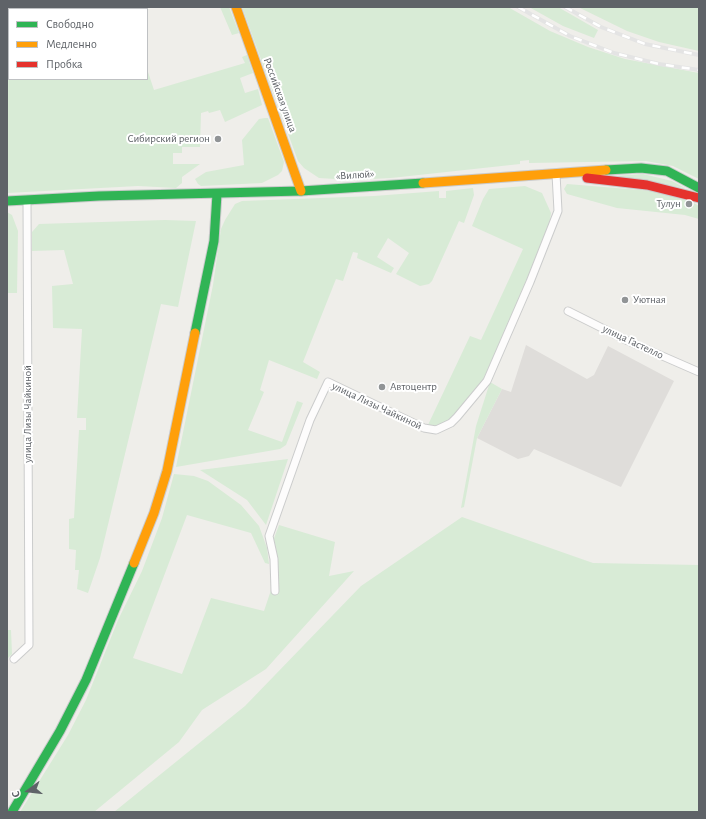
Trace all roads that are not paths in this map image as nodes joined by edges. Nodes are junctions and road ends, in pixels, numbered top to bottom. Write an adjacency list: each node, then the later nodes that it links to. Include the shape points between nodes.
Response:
1 (236, 7): 4 (main road, Российская улица)
2 (556, 174): 3 (main road, «Вилюй», via 641,168 667,171); 4 (main road, «Вилюй»); 6 (main road, via 647,185); 11 (street, улица Лизы Чайкиной, via 558,211 530,282 487,381 450,423 436,430 424,428 328,382 310,420 269,536 274,559)
3 (699, 188)
4 (301, 191): 5 (main road, «Вилюй»)
5 (218, 194): 7 (main road, «Вилюй»); 13 (main road, via 214,241 166,471 154,513 86,680 60,731)
6 (699, 198)
7 (27, 200): 8 (main road, «Вилюй»); 12 (street, улица Лизы Чайкиной, via 29,645)
8 (7, 201)
9 (568, 311): 10 (street, улица Гастелло)
10 (699, 372)
11 (275, 591)
12 (14, 659)
13 (12, 812)

